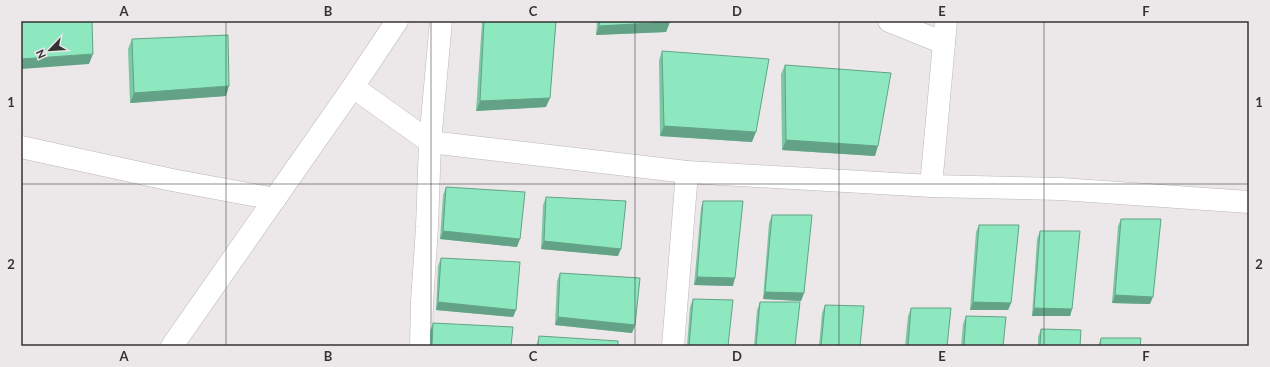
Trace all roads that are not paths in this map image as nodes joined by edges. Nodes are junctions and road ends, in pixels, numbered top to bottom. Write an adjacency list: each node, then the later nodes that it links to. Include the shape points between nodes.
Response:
1 (397, 21): 6 (street)
2 (440, 21): 7 (street)
3 (889, 21): 5 (street)
4 (946, 21): 5 (street)
5 (944, 43): 10 (street)
6 (354, 87): 7 (street); 11 (street)
7 (430, 142): 9 (street); 14 (street)
8 (21, 147): 11 (street, via 172,180)
9 (687, 172): 10 (street); 15 (street)
10 (931, 186): 12 (street, via 1061,189)
11 (275, 199): 13 (street)
12 (1249, 202)
13 (172, 346)
14 (421, 346)
15 (673, 346)

